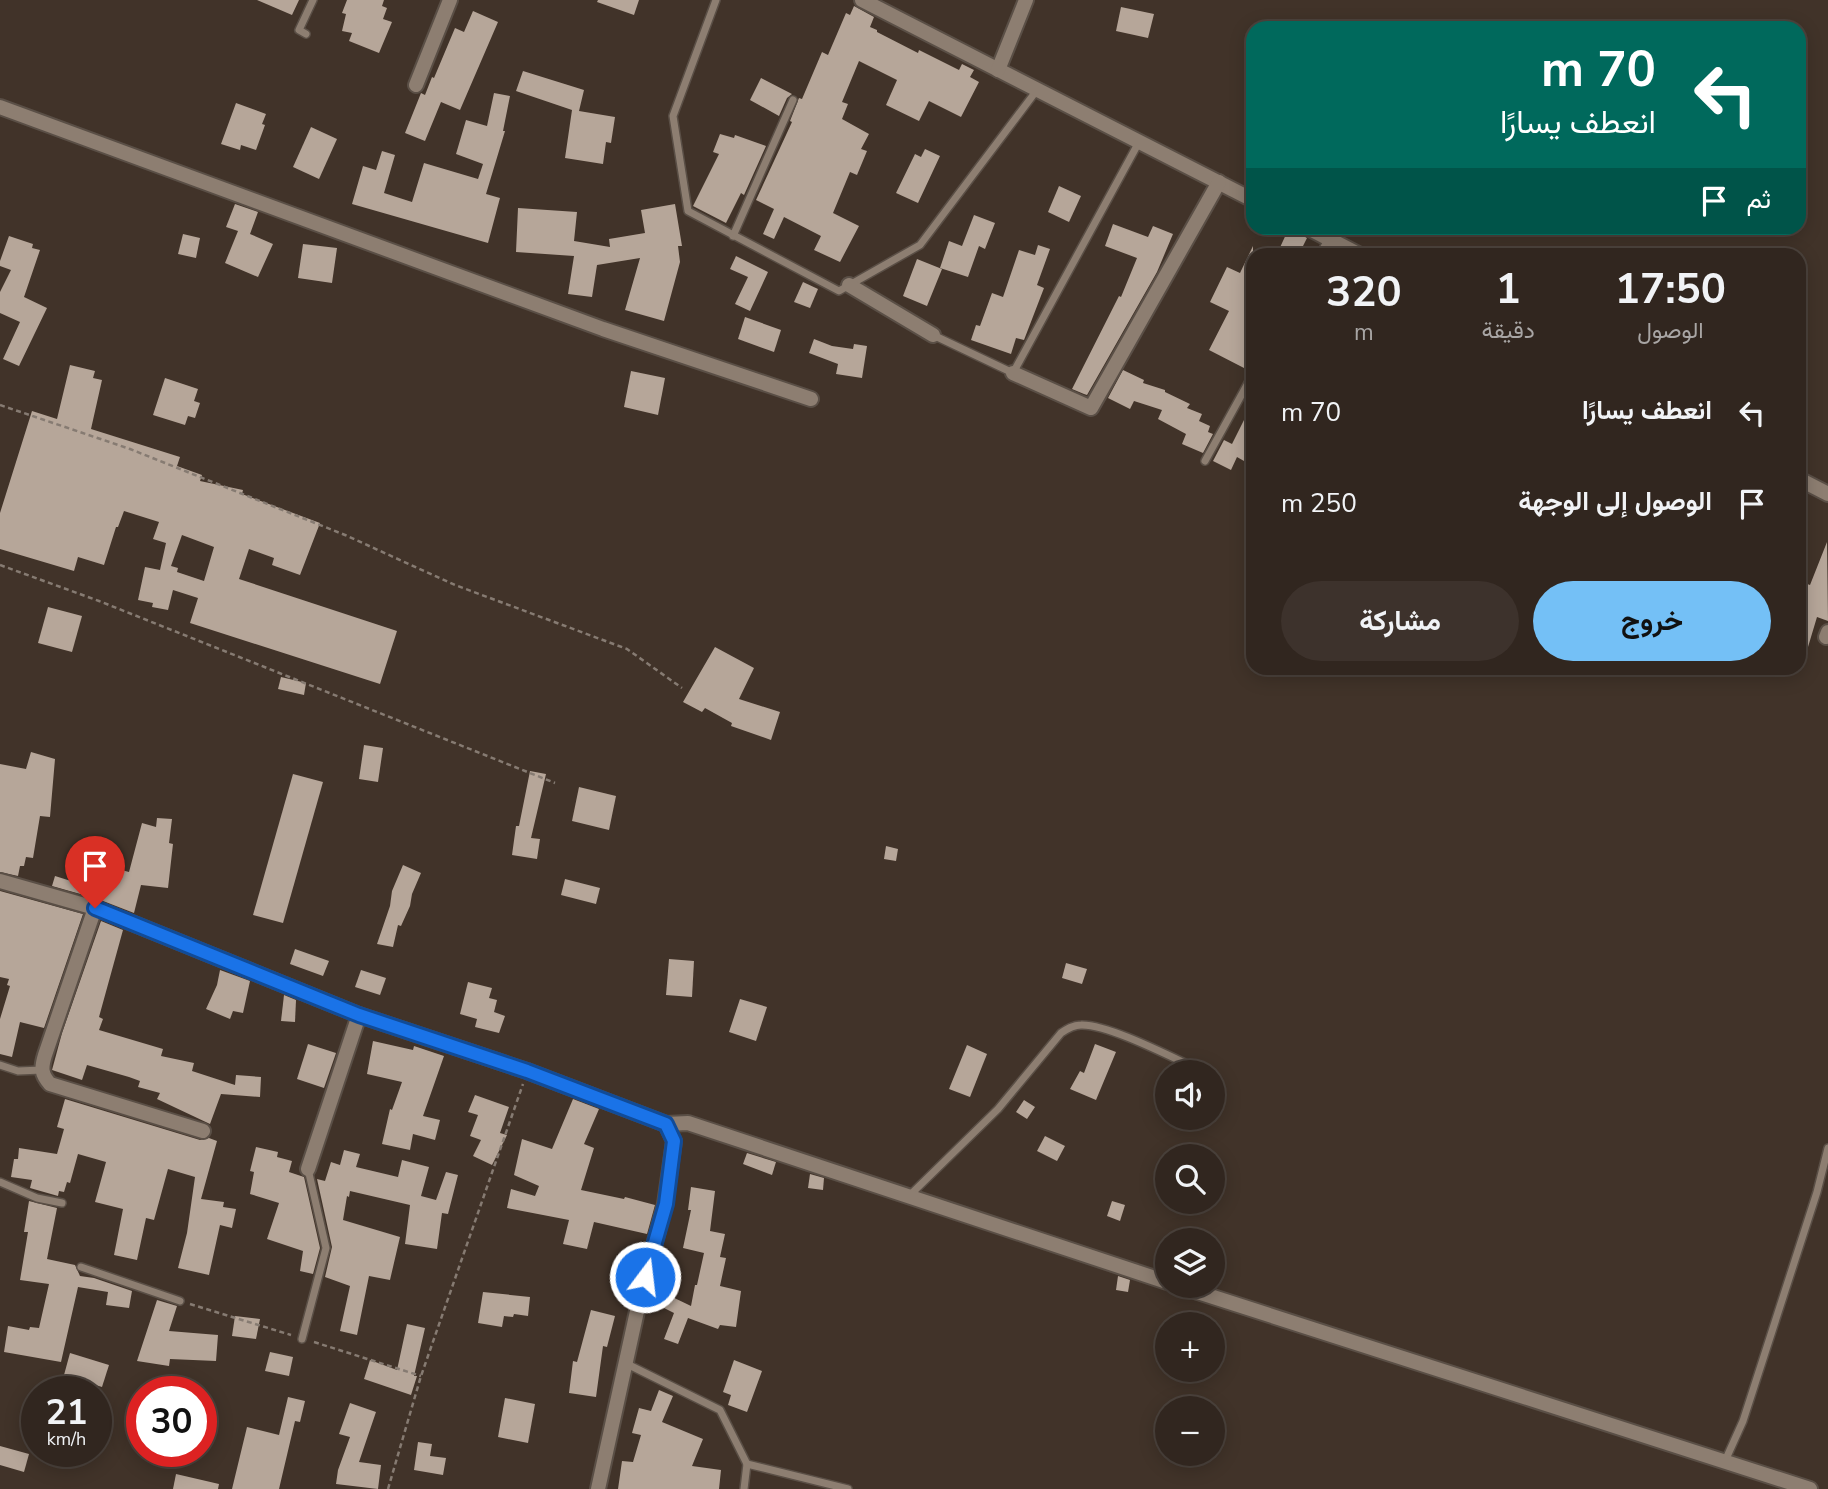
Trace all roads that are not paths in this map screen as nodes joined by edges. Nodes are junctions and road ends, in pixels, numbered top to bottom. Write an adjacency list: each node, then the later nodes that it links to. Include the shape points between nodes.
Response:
1 (313, 0): 6 (lane, via 299,30)
2 (450, 0): 8 (street)
3 (716, 0): 16 (lane, via 673,116 688,211)
4 (862, 0): 7 (street)
5 (1026, 0): 7 (street)
6 (306, 33)
7 (998, 70): 9 (street)
8 (416, 85)
9 (1037, 89): 12 (street); 20 (lane, via 920,245)
10 (793, 100): 16 (lane)
11 (0, 107): 24 (street, via 603,330)
12 (1139, 142): 13 (street); 22 (lane)
13 (1219, 182): 14 (street); 22 (street, via 1091,408)
14 (1246, 196)
15 (1323, 235): 17 (street)
16 (733, 236): 20 (lane, via 839,291)
17 (1329, 238): 18 (lane); 19 (street)
18 (1323, 248)
19 (1347, 248)
20 (849, 285): 21 (street)
21 (933, 335): 22 (lane)
22 (1013, 373)
23 (1246, 387): 25 (lane)
24 (811, 399)
25 (1205, 461)
26 (1806, 483): 27 (street)
27 (1828, 494)
28 (0, 881): 29 (street)
29 (95, 908): 30 (street); 33 (street)
30 (359, 1015): 34 (street); 37 (street)
31 (1177, 1060): 39 (lane, via 1104,1028 1073,1026 1048,1046 998,1109)
32 (0, 1065): 33 (lane, via 18,1071)
33 (42, 1070): 35 (street, via 50,1084)
34 (666, 1124): 39 (street, via 688,1124); 46 (street, via 674,1141 666,1204)
35 (203, 1131)
36 (1828, 1148): 47 (lane, via 1751,1395)
37 (307, 1169): 45 (lane, via 326,1248)
38 (0, 1182): 40 (lane)
39 (908, 1197): 42 (street)
40 (62, 1203)
41 (81, 1268): 44 (lane)
42 (1155, 1278)
43 (1217, 1298): 47 (street)
44 (180, 1301)
45 (302, 1339)
46 (625, 1363): 48 (lane, via 720,1410); 49 (street)
47 (1725, 1462): 52 (street)
48 (747, 1464): 50 (lane); 51 (lane)
49 (597, 1489)
50 (744, 1489)
51 (848, 1489)
52 (1810, 1489)

